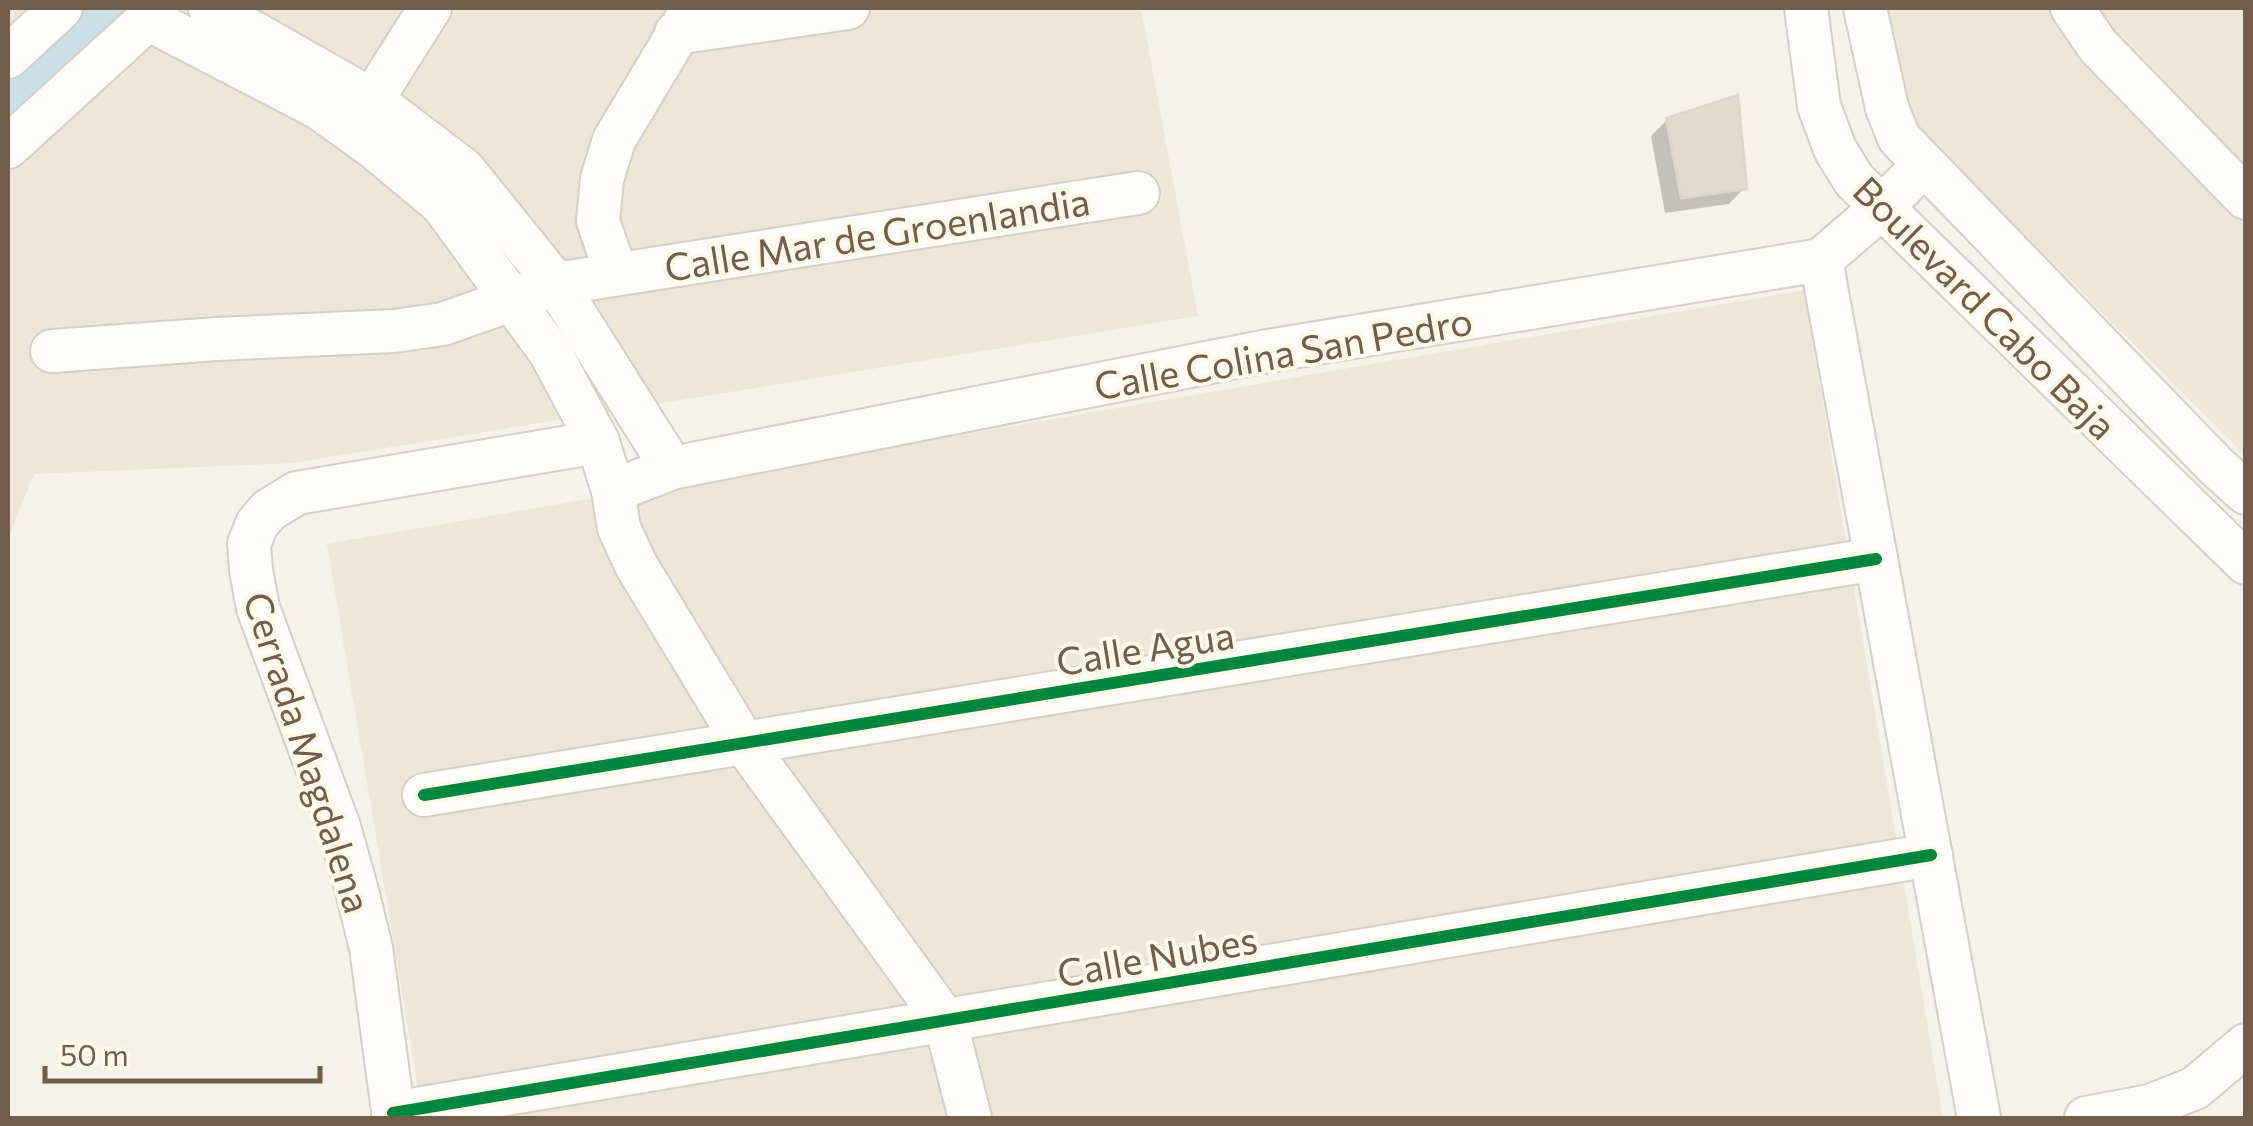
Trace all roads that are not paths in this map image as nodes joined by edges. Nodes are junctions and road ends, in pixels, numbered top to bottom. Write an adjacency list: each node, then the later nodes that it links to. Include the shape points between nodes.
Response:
1 (61, 8): 10 (street)
2 (210, 8): 11 (street)
3 (430, 8): 11 (street)
4 (848, 8): 9 (street, Calle Mar de Groenlandia)
5 (1806, 8): 16 (street, Boulevard Cabo Baja, via 1819,106 1835,149)
6 (1865, 8): 13 (street, Boulevard Cabo Baja, via 1887,108 1899,138)
7 (2072, 8): 15 (street, via 2098,46)
8 (153, 13): 12 (street); 20 (street, via 319,108 376,149 442,204)
9 (684, 20): 18 (street, Calle Mar de Groenlandia, via 614,140 602,179 598,222)
10 (15, 36)
11 (372, 100): 19 (street, via 463,168)
12 (8, 147)
13 (1924, 165): 16 (street); 24 (street, Boulevard Cabo Baja)
14 (1138, 193): 18 (street, Calle Mar de Groenlandia)
15 (2246, 198)
16 (1881, 208): 17 (street); 26 (street, Boulevard Cabo Baja)
17 (1821, 260): 23 (street, Calle Colina San Pedro, via 1262,352); 27 (street)
18 (616, 273): 19 (street, Calle Mar de Groenlandia)
19 (556, 284): 20 (street, Calle Mar de Groenlandia); 23 (street)
20 (512, 299): 21 (street, Calle Mar de Groenlandia, via 443,324 394,331); 22 (street, via 550,352)
21 (52, 351)
22 (598, 442): 25 (street); 34 (street, Cerrada Magdalena, via 296,492 269,510 249,544 258,608 339,827 371,948)
23 (672, 468): 25 (street, Calle Colina San Pedro)
24 (2231, 480): 26 (street)
25 (613, 491): 29 (street, via 619,528 636,565)
26 (2180, 500): 28 (street, Boulevard Cabo Baja)
27 (1876, 559): 29 (street, Calle Agua); 31 (street)
28 (2246, 563)
29 (744, 743): 30 (street, Calle Agua); 32 (street)
30 (424, 794)
31 (1930, 855): 32 (street, Calle Nubes); 36 (street)
32 (945, 1020): 34 (street, Calle Nubes); 35 (street)
33 (2246, 1045): 37 (street, via 2195,1088 2150,1106)
34 (394, 1116)
35 (970, 1118)
36 (1979, 1118)
37 (2086, 1118)

